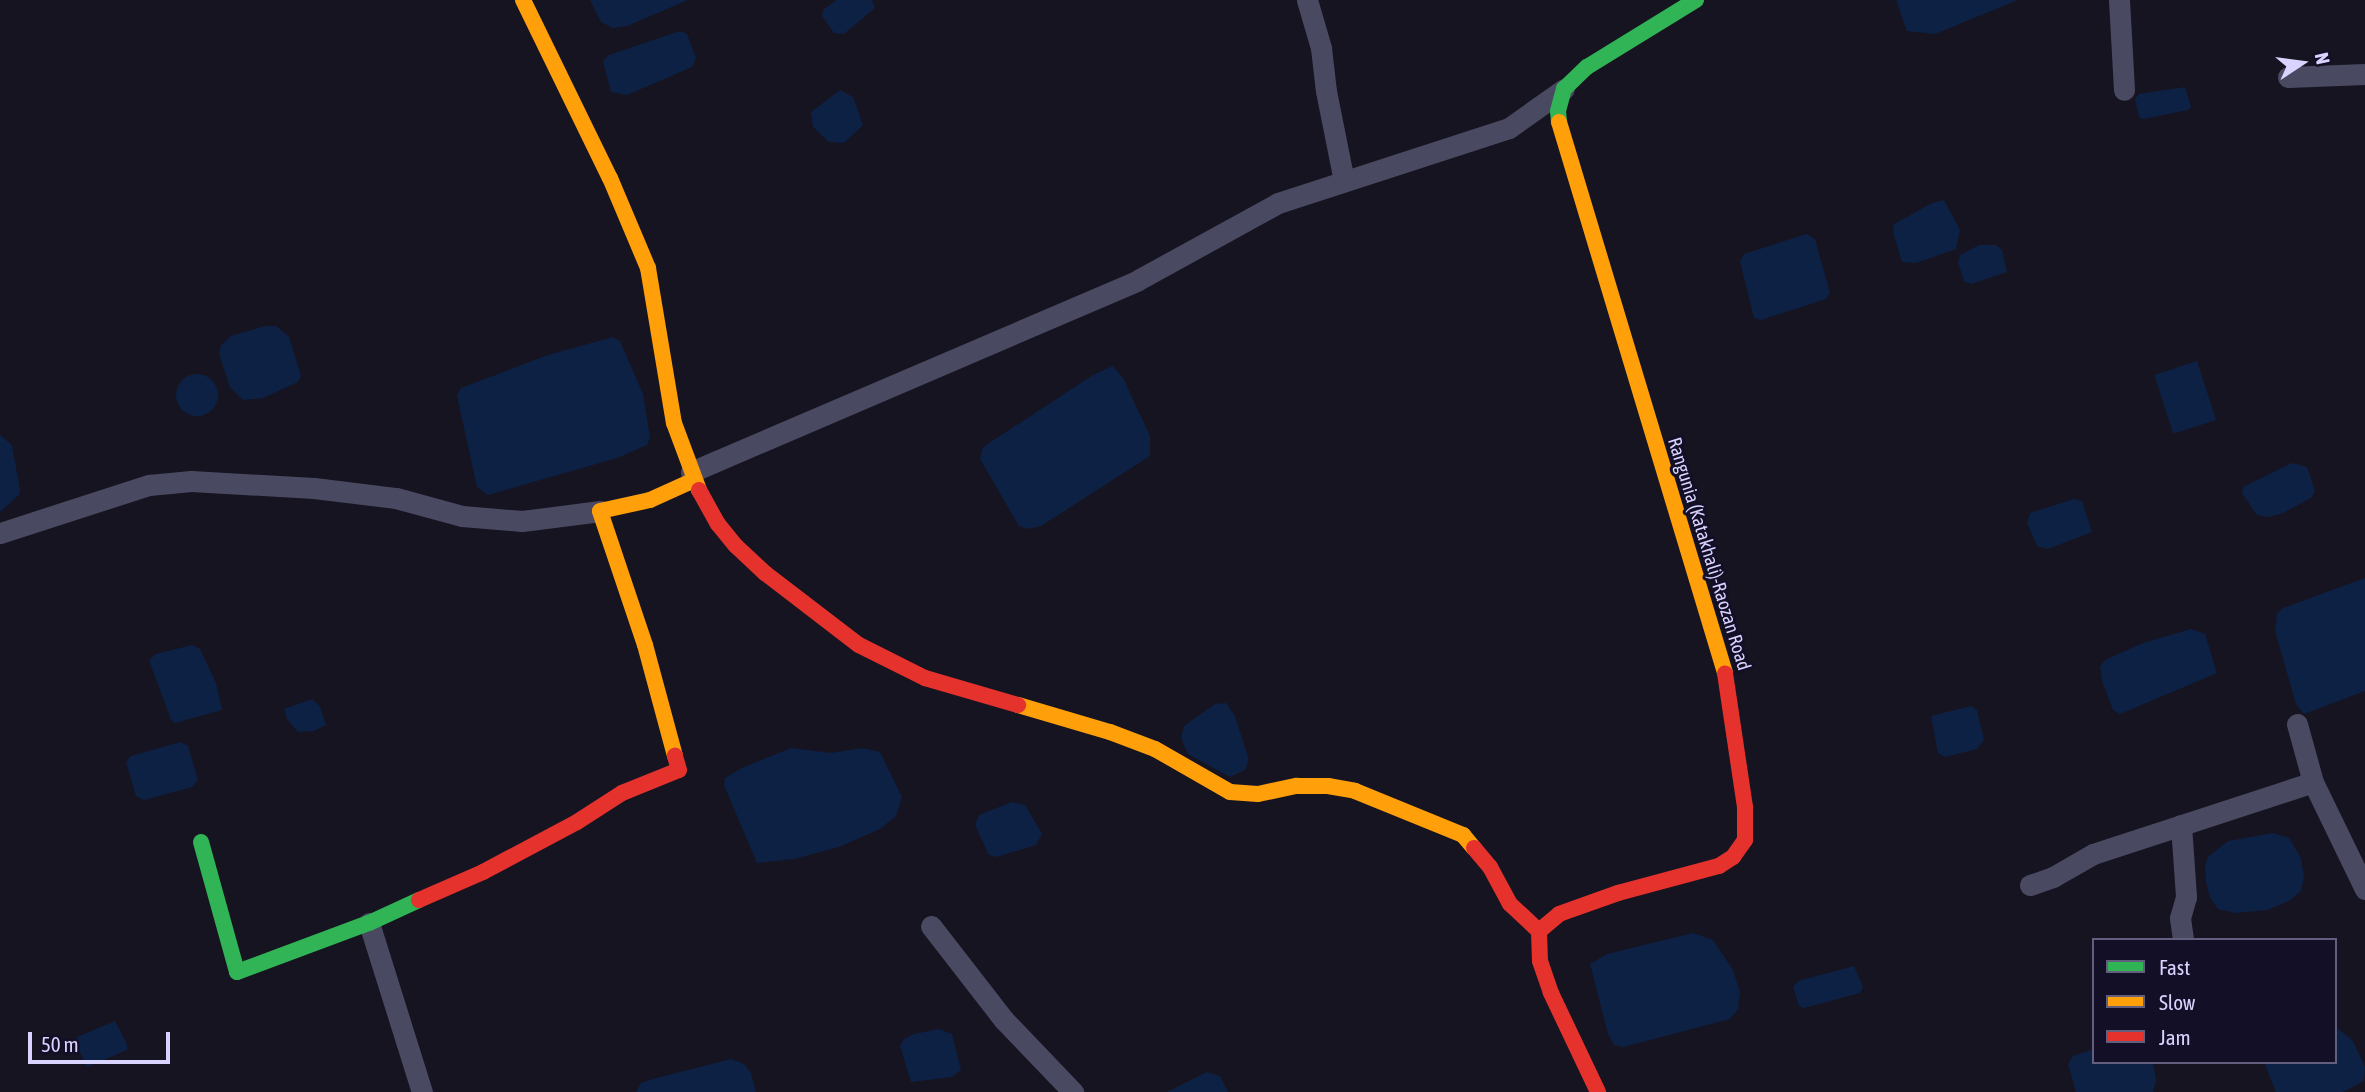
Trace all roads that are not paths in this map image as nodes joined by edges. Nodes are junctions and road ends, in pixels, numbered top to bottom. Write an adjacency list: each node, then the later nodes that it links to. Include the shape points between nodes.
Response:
1 (523, 0): 10 (street, via 610,178 648,268 674,423)
2 (1307, 0): 9 (street, via 1321,48)
3 (1696, 0): 7 (street, via 1587,67)
4 (2119, 0): 8 (street)
5 (2365, 74): 6 (street)
6 (2288, 77)
7 (1564, 89): 9 (street, via 1509,128); 22 (street, Rangunia (Katakhali)-Raozan Road, via 1559,126 1724,666 1745,807 1745,840 1733,857 1719,866 1559,914)
8 (2124, 90)
9 (1344, 181): 10 (street, via 1278,202 1138,280)
10 (693, 476): 11 (street, via 650,500); 22 (street, via 718,524 736,546 859,645 925,678 1155,749 1230,792 1258,794 1297,786 1341,788 1456,832 1473,843 1510,904)
11 (600, 511): 12 (street, via 522,521 463,516 396,498 355,493 191,481 149,485); 20 (street, via 645,645 679,770 622,793 483,872)
12 (0, 533)
13 (2297, 724): 14 (street)
14 (2312, 782): 15 (street); 17 (street)
15 (2181, 825): 18 (street, via 2093,854); 23 (street, via 2186,897 2180,918)
16 (201, 842): 20 (street, via 237,972)
17 (2358, 855): 19 (street)
18 (2030, 885)
19 (2365, 888)
20 (369, 923): 24 (street)
21 (931, 926): 25 (street, via 1004,1020)
22 (1539, 931): 26 (street, via 1540,961 1551,993)
23 (2183, 938)
24 (422, 1092)
25 (1073, 1092)
26 (1598, 1092)

